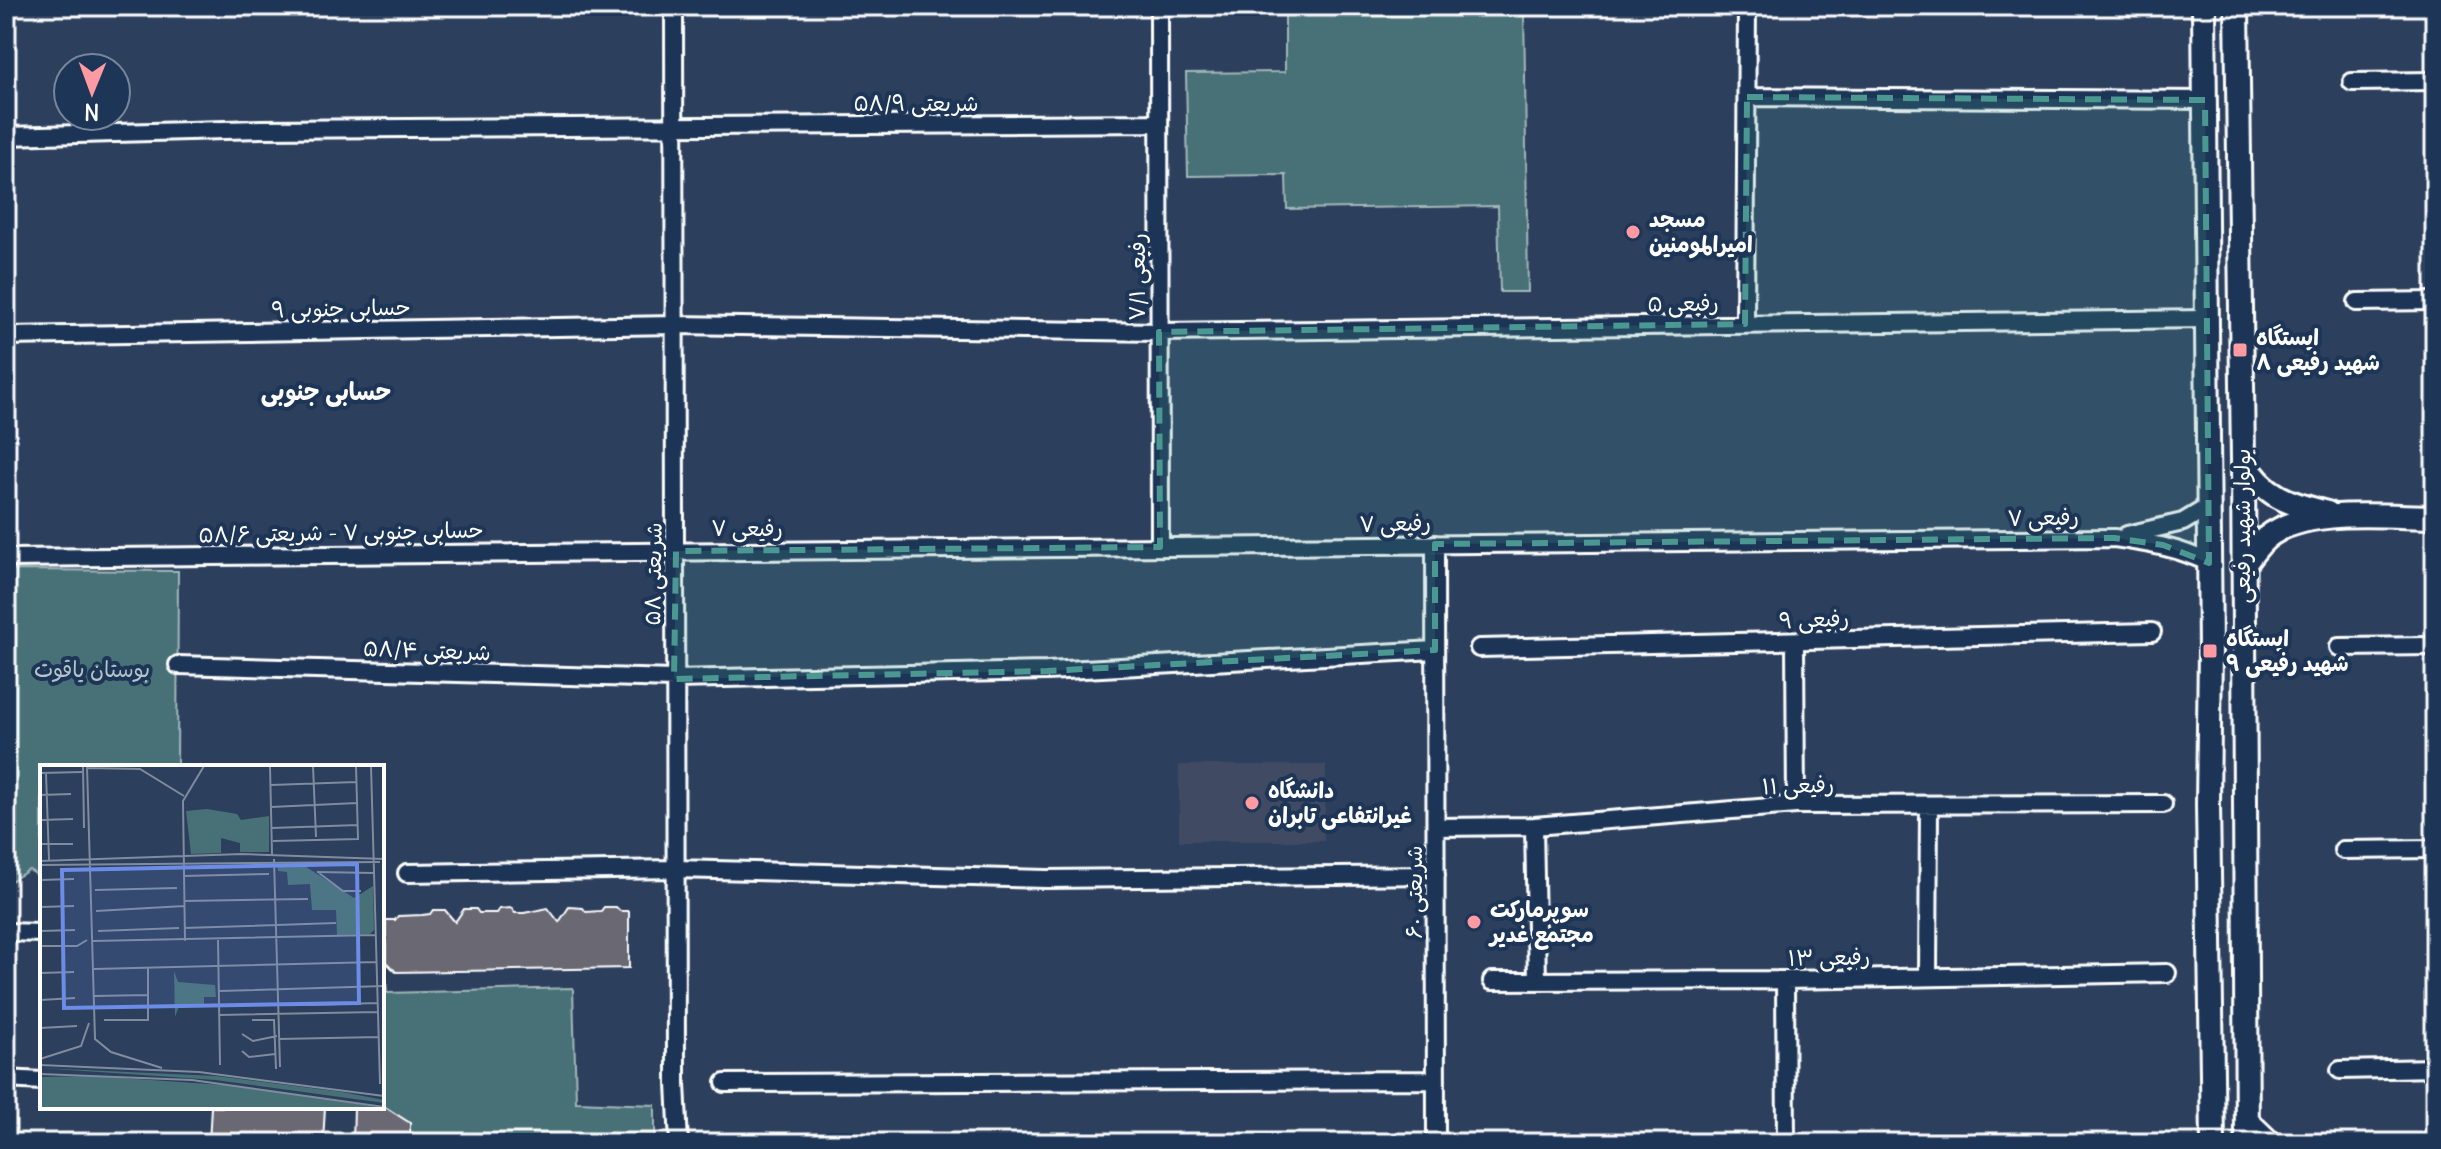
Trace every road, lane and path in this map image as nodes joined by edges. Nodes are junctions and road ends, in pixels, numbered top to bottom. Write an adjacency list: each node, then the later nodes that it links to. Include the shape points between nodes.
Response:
1 (674, 6): 11 (street, شریعتی ۵۸)
2 (1159, 6): 10 (street, رفیعی ۷/۱)
3 (1747, 6): 8 (street)
4 (2204, 6): 9 (main road, بولوار شهید رفیعی)
5 (2237, 6): 20 (main road, بولوار شهید رفیعی)
6 (2435, 81): 7 (street)
7 (2352, 82)
8 (1747, 97): 9 (street); 16 (street)
9 (2205, 100): 15 (main road, بولوار شهید رفیعی)
10 (1159, 123): 11 (street, شریعتی ۵۸/۹); 18 (street, رفیعی ۷/۱)
11 (674, 126): 12 (street, شریعتی ۵۸/۹); 17 (street, شریعتی ۵۸)
12 (6, 136)
13 (2435, 301): 14 (street)
14 (2357, 302)
15 (2207, 319): 16 (street, رفیعی ۵); 21 (main road, بولوار شهید رفیعی)
16 (1745, 324): 18 (street, رفیعی ۵)
17 (676, 325): 18 (street, رفیعی ۵); 19 (street, حسابی جنوبی ۹); 27 (street, شریعتی ۵۸)
18 (1159, 332): 26 (street, رفیعی ۷/۱)
19 (6, 336)
20 (2243, 460): 22 (main road, via 2257,481 2280,499); 30 (main road, بولوار شهید رفیعی)
21 (2208, 507): 24 (street, via 2183,522); 29 (main road, بولوار شهید رفیعی)
22 (2340, 517): 23 (main road); 30 (main road, via 2279,530 2265,538)
23 (2435, 517)
24 (2114, 538): 25 (street, رفیعی ۷); 29 (street, via 2163,545)
25 (1435, 544): 26 (street, رفیعی ۷); 36 (street, شریعتی ۶۰)
26 (1160, 547): 27 (street, رفیعی ۷)
27 (676, 551): 28 (street, حسابی جنوبی ۷ - شریعتی ۵۸/۶); 38 (street, شریعتی ۵۸)
28 (6, 558)
29 (2209, 563): 63 (main road, بولوار شهید رفیعی)
30 (2242, 567): 62 (main road, بولوار شهید رفیعی)
31 (2152, 632): 32 (street, رفیعی ۹)
32 (1795, 642): 35 (street, رفیعی ۹); 40 (street)
33 (2435, 646): 34 (street)
34 (2339, 647)
35 (1479, 648)
36 (1435, 650): 38 (street, شریعتی ۵۸/۴, via 1047,671); 43 (street, شریعتی ۶۰)
37 (178, 665): 38 (street, شریعتی ۵۸/۴)
38 (674, 679): 46 (street, شریعتی ۵۸)
39 (2163, 804): 41 (street, رفیعی ۱۱)
40 (1796, 805): 41 (street, رفیعی ۱۱); 42 (street, رفیعی ۱۱)
41 (1929, 806): 52 (street)
42 (1534, 826): 43 (street, رفیعی ۱۱); 55 (street)
43 (1436, 827): 48 (street, شریعتی ۶۰)
44 (2435, 849): 45 (street)
45 (2343, 850)
46 (676, 869): 47 (street); 48 (street, via 1047,879); 64 (street, شریعتی ۵۸)
47 (407, 873)
48 (1436, 875): 59 (street, شریعتی ۶۰)
49 (6, 932): 50 (street)
50 (40, 933)
51 (2167, 973): 52 (street, رفیعی ۱۳)
52 (1928, 977): 53 (street, رفیعی ۱۳)
53 (1785, 980): 55 (street, رفیعی ۱۳); 66 (street)
54 (1492, 981): 55 (street, رفیعی ۱۳)
55 (1537, 981)
56 (2435, 1068): 57 (street)
57 (2340, 1070)
58 (6, 1079): 60 (street)
59 (1436, 1080): 61 (street); 65 (street, شریعتی ۶۰)
60 (40, 1081)
61 (725, 1083)
62 (2247, 1132): 67 (main road)
63 (2208, 1140)
64 (679, 1143)
65 (1436, 1143)
66 (1786, 1143)
67 (2270, 1143)

